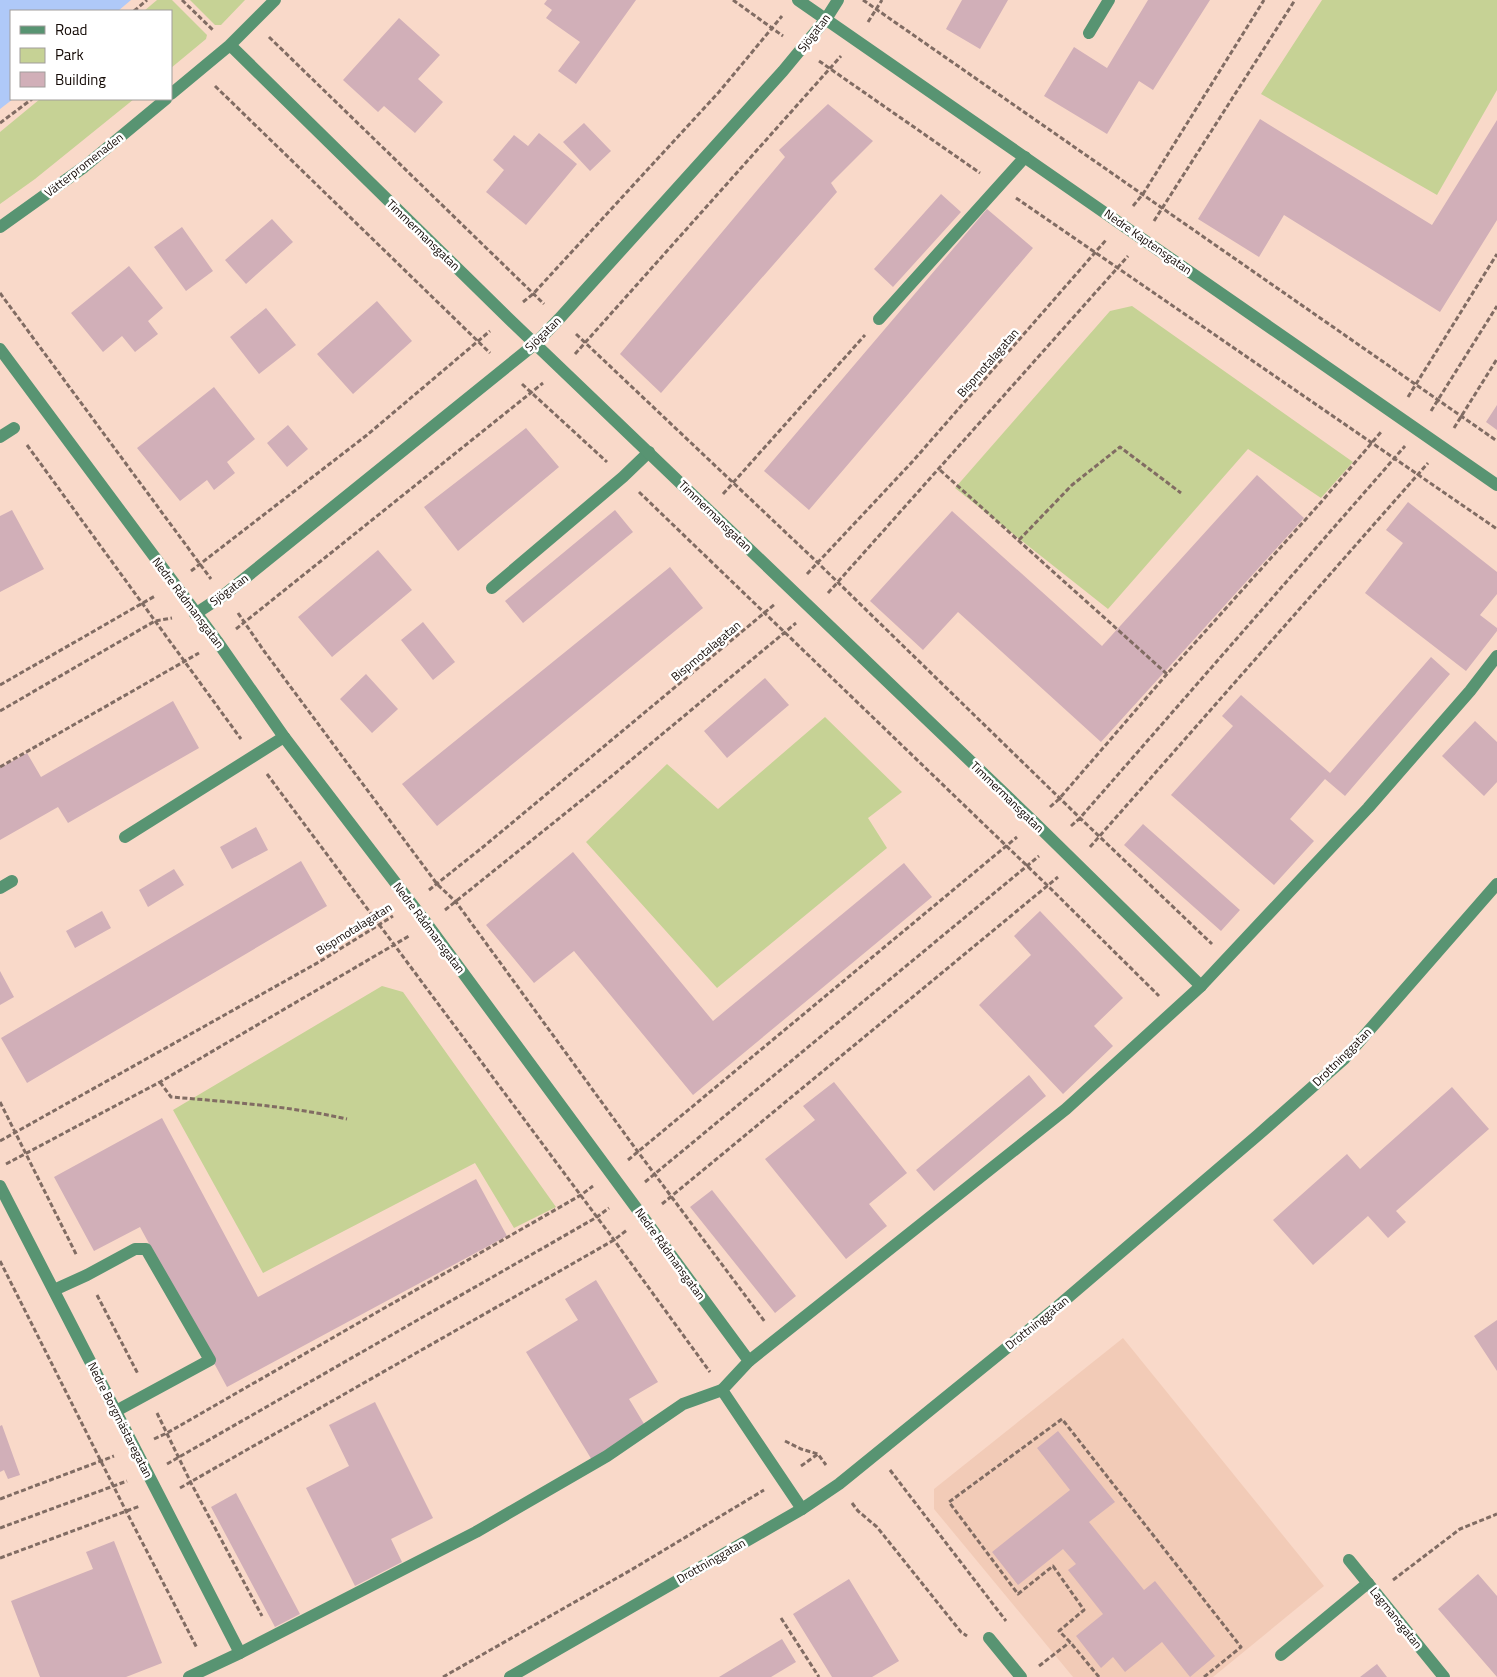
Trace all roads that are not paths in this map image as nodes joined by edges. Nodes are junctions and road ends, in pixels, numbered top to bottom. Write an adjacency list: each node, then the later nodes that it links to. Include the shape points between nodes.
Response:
1 (275, 0): 7 (street)
2 (798, 0): 5 (street, Nedre Kaptensgatan)
3 (838, 0): 5 (street, Sjögatan)
4 (1109, 0): 6 (street)
5 (826, 19): 10 (street, Nedre Kaptensgatan); 13 (street, Sjögatan, via 777,79)
6 (1089, 33)
7 (230, 46): 8 (street); 13 (street, Timmermansgatan)
8 (172, 93)
9 (165, 100): 11 (street, Vätterpromenaden, via 84,167)
10 (1025, 157): 12 (street); 18 (street, Nedre Kaptensgatan)
11 (0, 227)
12 (879, 319)
13 (534, 344): 17 (street, Timmermansgatan); 20 (street, Sjögatan, via 224,595)
14 (0, 349): 20 (street, Nedre Rådmansgatan)
15 (14, 428): 16 (street)
16 (0, 437)
17 (649, 452): 19 (street); 27 (street, Timmermansgatan)
18 (1497, 485)
19 (492, 588)
20 (195, 614): 22 (street, Nedre Rådmansgatan)
21 (1497, 656): 27 (street, via 1368,808)
22 (284, 737): 23 (street); 30 (street, Nedre Rådmansgatan, via 427,924)
23 (125, 837)
24 (12, 881): 26 (street)
25 (1497, 884): 33 (street, Drottninggatan, via 1344,1059 1051,1312 839,1484)
26 (0, 888)
27 (1201, 986): 30 (street, via 1066,1109)
28 (0, 1186): 29 (street, Nedre Borgmästaregatan)
29 (54, 1290): 32 (street, Nedre Borgmästaregatan); 32 (street, via 135,1248 146,1249 210,1360)
30 (749, 1361): 31 (street)
31 (722, 1390): 33 (street); 37 (street, via 683,1404 607,1456 476,1532)
32 (116, 1411): 37 (street, Nedre Borgmästaregatan)
33 (802, 1509): 41 (street, Drottninggatan)
34 (1349, 1560): 35 (street, Lagmansgatan)
35 (1372, 1588): 38 (street); 42 (street, Lagmansgatan)
36 (990, 1638): 39 (street)
37 (240, 1653): 40 (street)
38 (1281, 1655)
39 (1027, 1674)
40 (189, 1677)
41 (510, 1677)
42 (1444, 1677)

